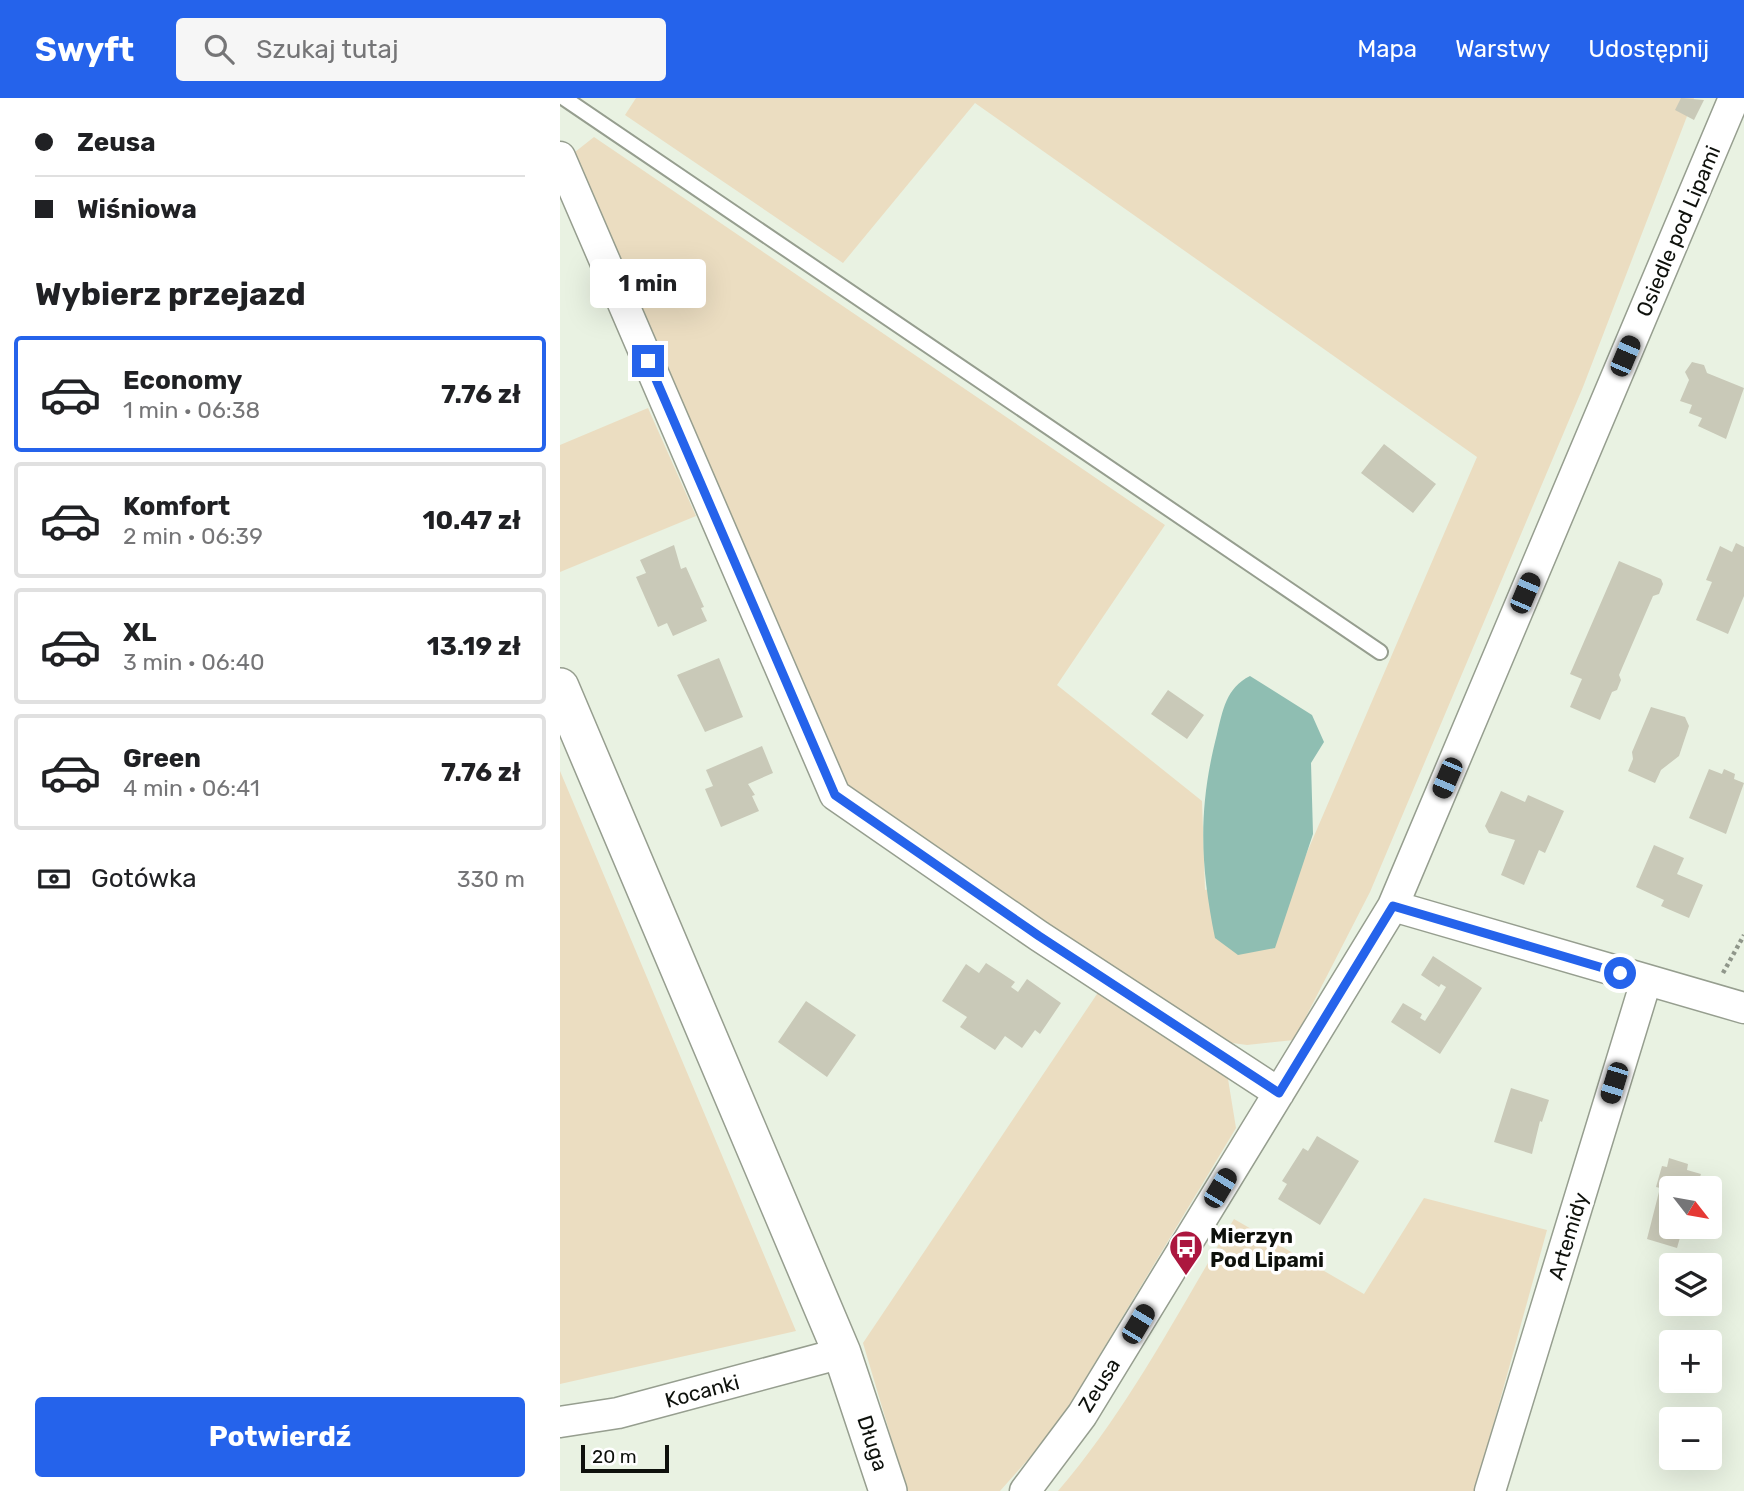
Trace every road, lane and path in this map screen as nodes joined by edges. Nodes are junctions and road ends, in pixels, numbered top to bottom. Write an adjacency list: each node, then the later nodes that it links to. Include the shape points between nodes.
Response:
1 (564, 98): 4 (lane)
2 (1734, 98): 6 (street, Osiedle pod Lipami)
3 (560, 157): 11 (street, via 835,795)
4 (1380, 652)
5 (560, 687): 12 (street, Długa)
6 (1393, 906): 9 (street); 11 (street, Zeusa)
7 (1744, 935): 10 (path)
8 (1709, 969): 10 (path)
9 (1646, 981): 10 (street); 16 (street, Artemidy)
10 (1736, 989)
11 (1279, 1093): 15 (street, Zeusa, via 1082,1415)
12 (842, 1353): 13 (street, Kocanki, via 618,1413); 14 (street, Długa)
13 (560, 1422)
14 (888, 1491)
15 (1024, 1491)
16 (1490, 1491)

